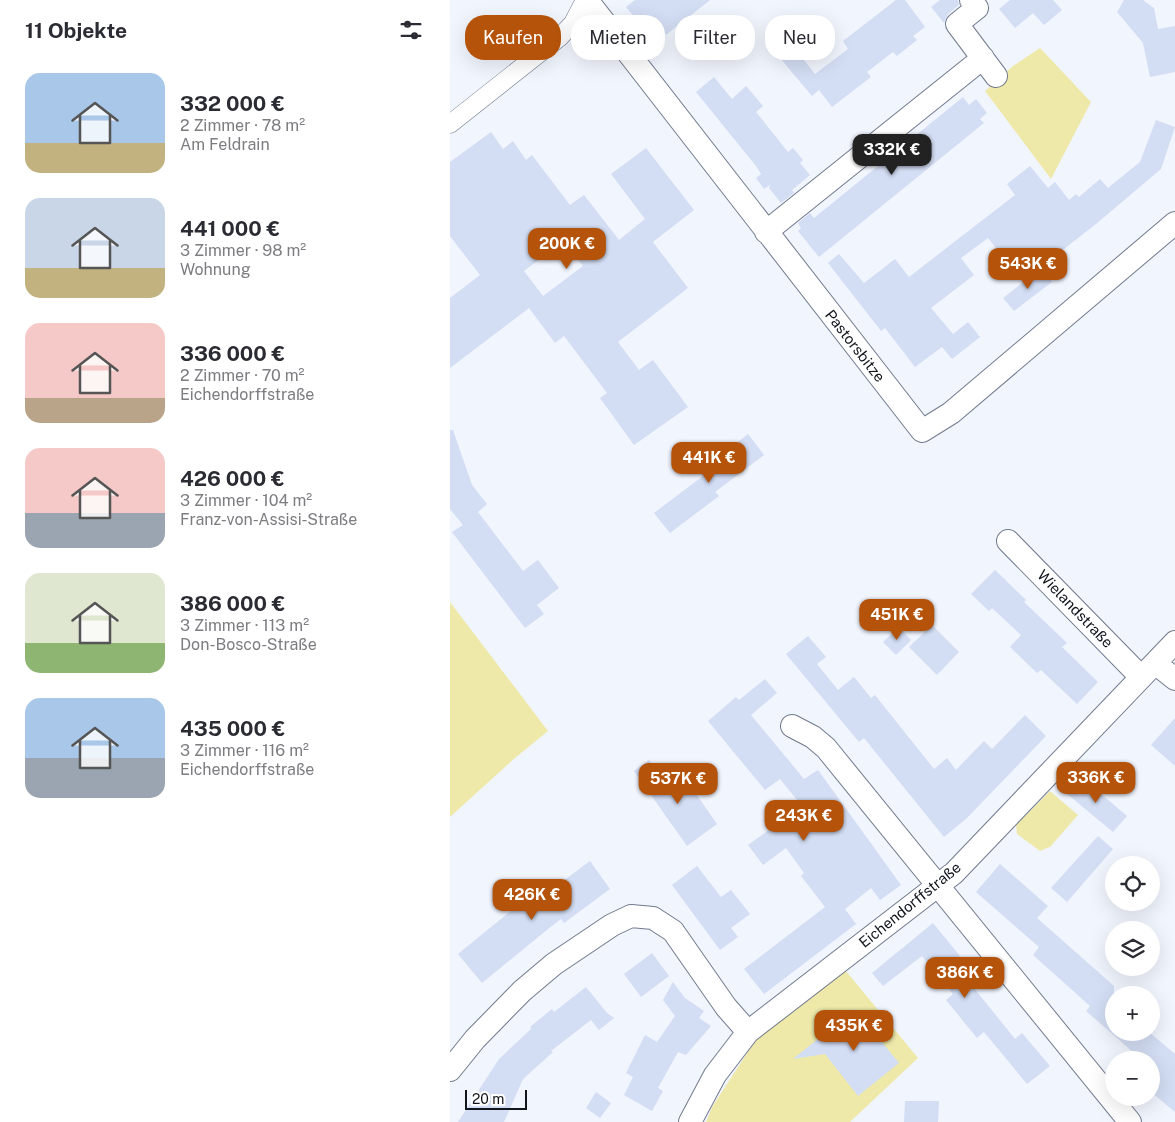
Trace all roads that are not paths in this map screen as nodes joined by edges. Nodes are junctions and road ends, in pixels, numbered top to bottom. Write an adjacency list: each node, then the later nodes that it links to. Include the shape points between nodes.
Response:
1 (586, 0): 5 (street, via 573,23 560,37); 7 (street, Pastorsbitze)
2 (971, 0): 3 (street, via 977,8 956,24)
3 (983, 58): 4 (street); 7 (street)
4 (996, 76)
5 (450, 124)
6 (1175, 224): 7 (street, Pastorsbitze, via 951,413 922,431)
7 (766, 232)
8 (1008, 541): 10 (street, Wielandstraße)
9 (1175, 642): 10 (street, Eichendorffstraße)
10 (1148, 670): 11 (street, Wielandstraße); 13 (street, Eichendorffstraße, via 1000,826)
11 (1175, 679)
12 (792, 726): 13 (street, via 826,748)
13 (937, 887): 14 (street, Eichendorffstraße); 17 (street)
14 (748, 1032): 15 (street, via 726,1007 673,931 653,918 631,916 554,964 522,991); 16 (street, Eichendorffstraße, via 715,1075)
15 (450, 1070)
16 (690, 1122)
17 (1130, 1122)

